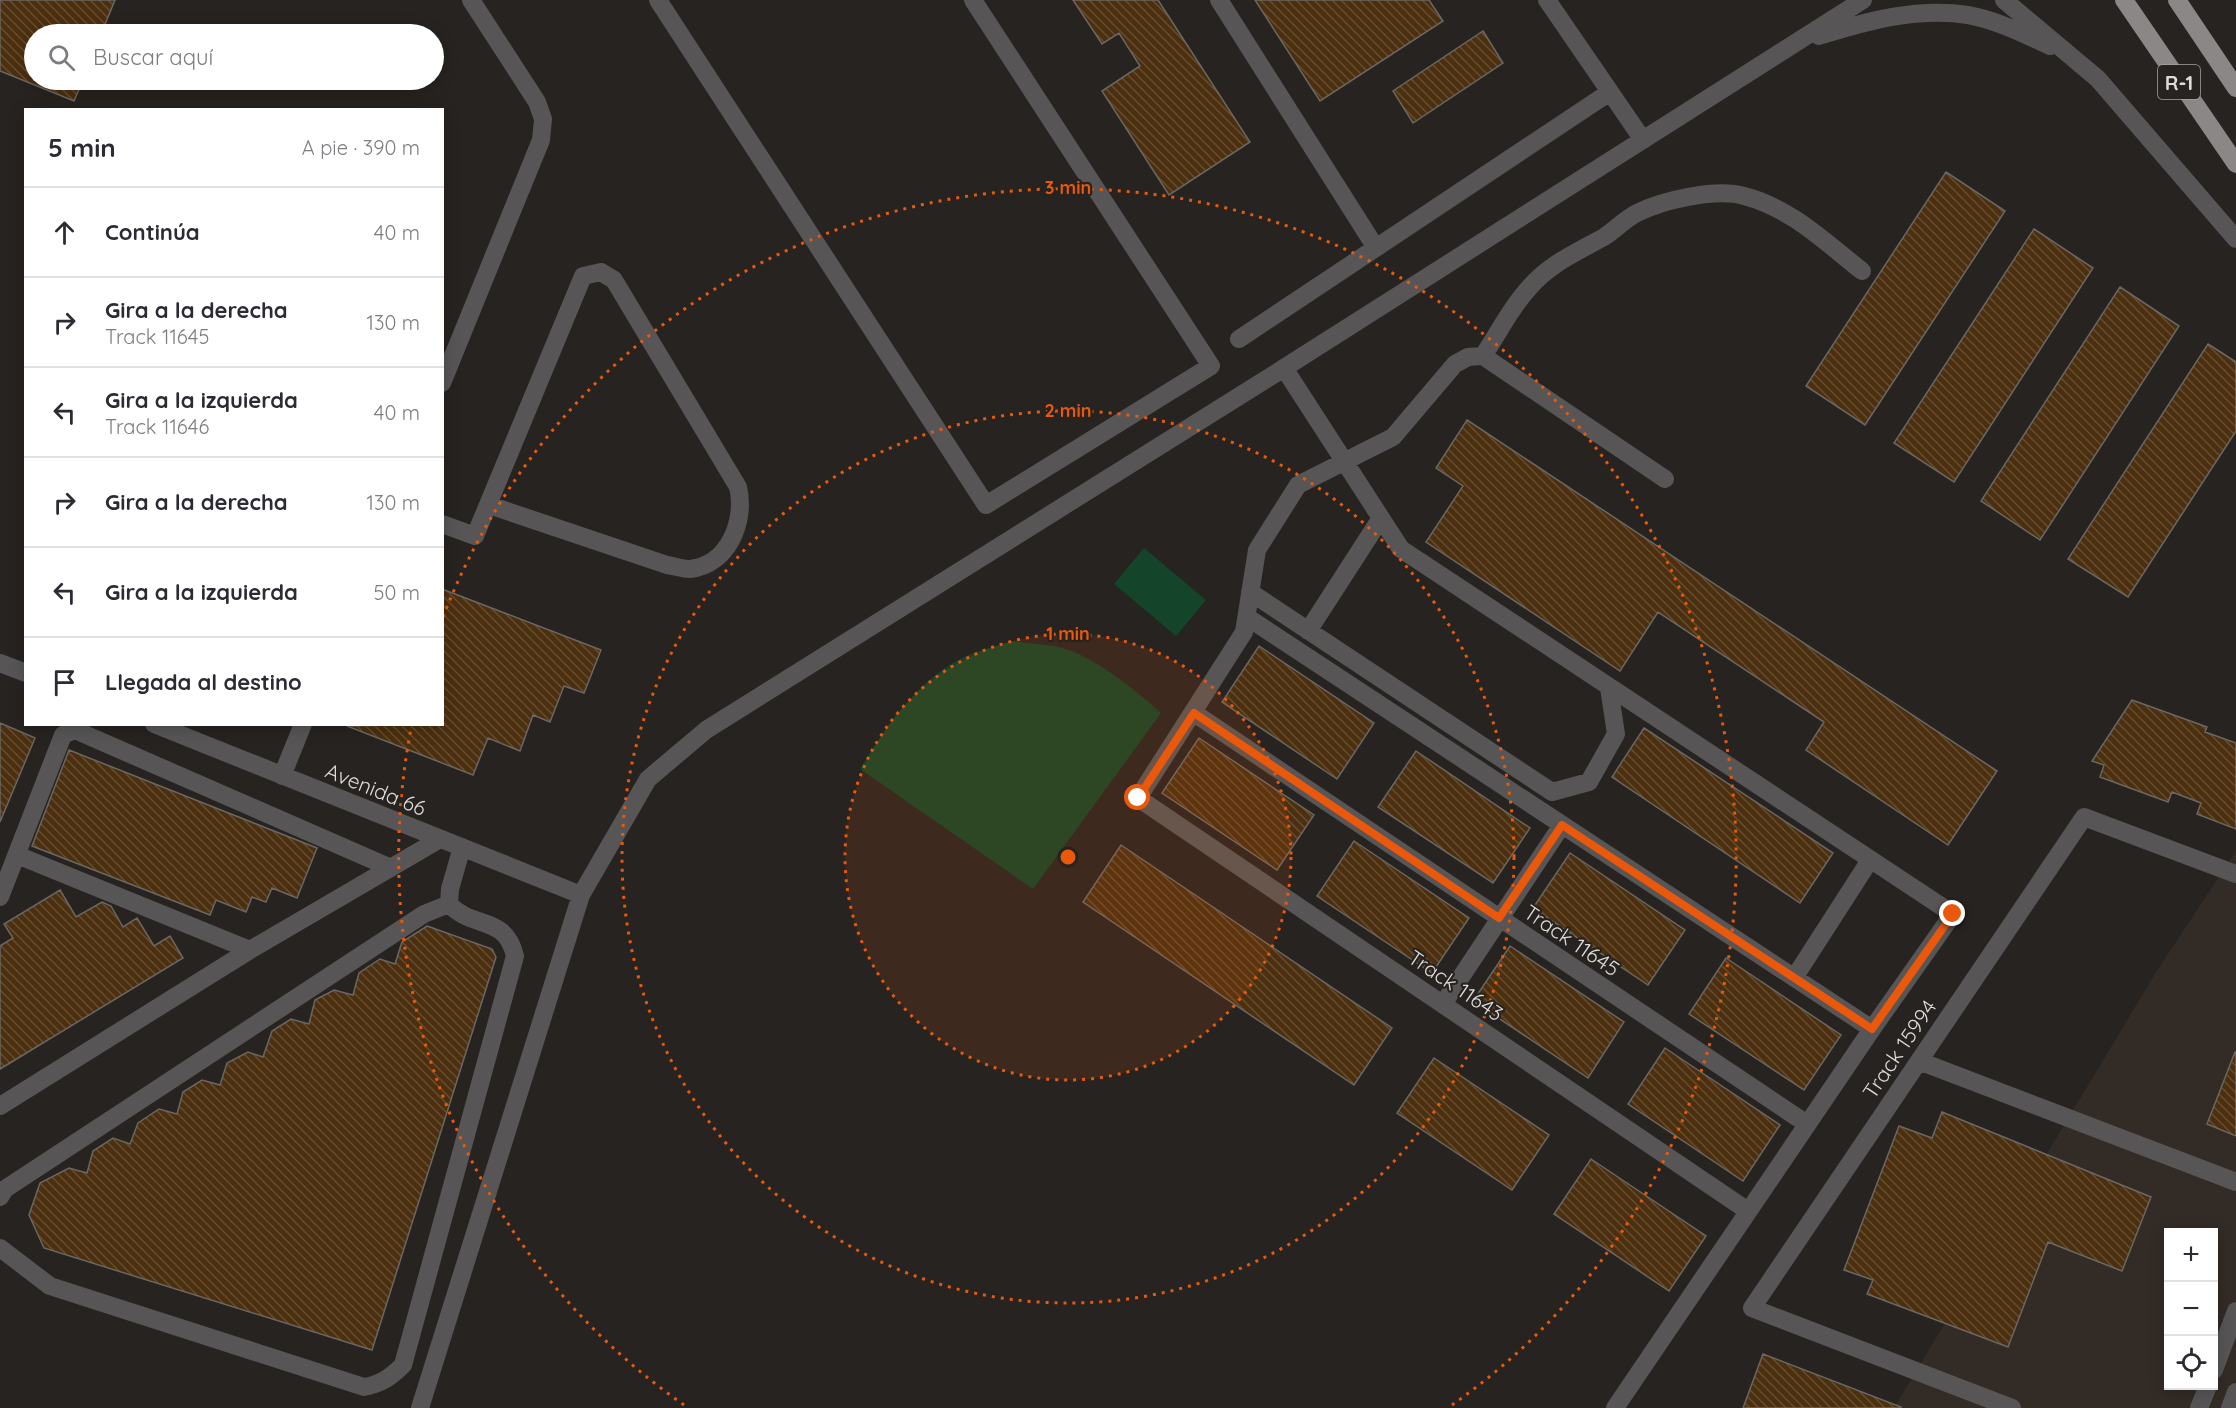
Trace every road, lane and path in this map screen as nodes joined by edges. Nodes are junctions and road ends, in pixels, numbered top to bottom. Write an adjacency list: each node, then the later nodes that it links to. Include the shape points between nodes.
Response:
1 (471, 0): 22 (street, via 537,102 543,119 541,140)
2 (658, 0): 3 (street, via 986,505 1211,366)
3 (973, 0)
4 (1219, 0): 17 (street)
5 (1547, 0): 13 (street)
6 (1863, 0): 10 (street)
7 (2004, 0): 11 (street)
8 (2124, 0): 15 (main road, R-1)
9 (2177, 0): 12 (main road, R-1)
10 (1795, 43): 11 (street, via 1869,20 1923,13 1969,15); 14 (street)
11 (2070, 56): 16 (street, via 2098,80)
12 (2236, 88)
13 (1610, 92): 14 (street); 17 (street)
14 (1643, 140): 21 (street)
15 (2236, 164)
16 (2236, 239)
17 (1376, 248): 19 (street)
18 (1862, 272): 20 (street, via 1790,215 1770,204 1742,195 1714,194 1666,202 1636,213 1606,236 1547,269 1527,289)
19 (1239, 339)
20 (1483, 356): 23 (street, via 1468,357 1455,364 1393,437); 24 (street)
21 (1284, 368): 23 (street); 45 (street, via 706,730 648,779)
22 (444, 378)
23 (1346, 461): 26 (street); 28 (street, via 1298,485 1257,550)
24 (1665, 478)
25 (489, 505): 25 (street, via 583,276 601,272 614,280 738,487 742,504 739,524 727,547 706,564 689,569); 27 (street, via 475,536)
26 (1381, 518): 30 (street); 33 (street, via 1401,549)
27 (444, 525)
28 (1250, 592): 29 (street); 30 (street)
29 (1247, 617): 34 (street, via 1244,632); 38 (street)
30 (1308, 631): 33 (street, via 1552,792 1590,782 1617,734)
31 (0, 663): 32 (street)
32 (24, 672)
33 (1609, 688): 42 (street)
34 (1194, 713): 48 (street, Track 11645); 51 (street, Track 11643, via 1138,798)
35 (159, 726): 37 (street, Avenida 66)
36 (302, 726): 37 (street)
37 (282, 776): 39 (street, Avenida 66)
38 (1562, 825): 48 (street); 50 (street)
39 (440, 839): 40 (street, Avenida 66); 43 (street)
40 (462, 848): 45 (street, Avenida 66); 47 (street)
41 (17, 855): 43 (street, via 63,735 75,730); 46 (street); 49 (street)
42 (1870, 860): 50 (street); 52 (street, via 1953,914)
43 (391, 868): 49 (street)
44 (2236, 874): 53 (street, Track 15994, via 2084,816)
45 (581, 895): 64 (street)
46 (0, 897)
47 (449, 904): 57 (street, via 423,914 5,1189); 59 (street, via 467,919 504,932 512,942 515,956 403,1365 392,1376 364,1387 50,1286)
48 (1499, 918): 51 (street); 55 (street, Track 11645)
49 (250, 950): 54 (street)
50 (1794, 978): 52 (street)
51 (1443, 1004): 58 (street, Track 11643)
52 (1872, 1029): 55 (street)
53 (1918, 1061): 56 (street); 66 (street, Track 15994, via 1752,1308)
54 (0, 1106)
55 (1807, 1124): 58 (street)
56 (2236, 1182)
57 (0, 1197)
58 (1748, 1211): 65 (street)
59 (0, 1248)
60 (2236, 1311): 61 (street)
61 (2218, 1359)
62 (2206, 1390): 67 (street)
63 (2236, 1392): 68 (street)
64 (420, 1408)
65 (1615, 1408)
66 (2012, 1408)
67 (2199, 1408)
68 (2230, 1408)

